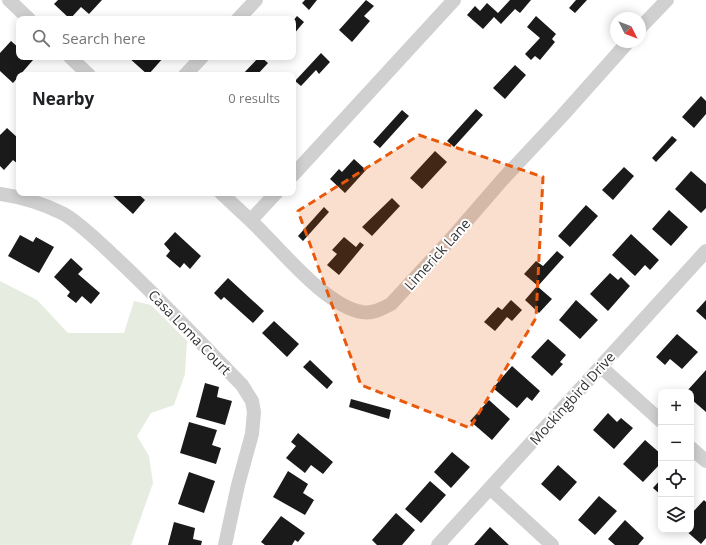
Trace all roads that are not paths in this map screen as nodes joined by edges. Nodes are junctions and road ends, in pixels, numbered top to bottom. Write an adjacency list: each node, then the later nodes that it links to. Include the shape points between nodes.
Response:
1 (256, 0): 6 (street)
2 (454, 0): 13 (street)
3 (667, 0): 7 (street)
4 (12, 1): 5 (street)
5 (26, 16)
6 (241, 16)
7 (646, 22)
8 (623, 48): 17 (street, Limerick Lane, via 451,239 391,304 383,309 362,312 335,301 313,283)
9 (73, 60): 11 (street)
10 (199, 60): 12 (street)
11 (86, 72)
12 (189, 72)
13 (296, 171)
14 (0, 194): 24 (street, Casa Loma Court, via 47,207 65,215 90,234 141,281 242,385 252,401 252,434)
15 (223, 196): 17 (street, Limerick Lane)
16 (273, 196): 17 (street)
17 (251, 220)
18 (706, 251): 19 (street, Mockingbird Drive)
19 (601, 367): 20 (street); 23 (street, Mockingbird Drive)
20 (658, 418)
21 (694, 451): 22 (street)
22 (706, 461)
23 (490, 488): 25 (street, Mockingbird Drive); 26 (street)
24 (226, 545)
25 (438, 545)
26 (552, 545)

